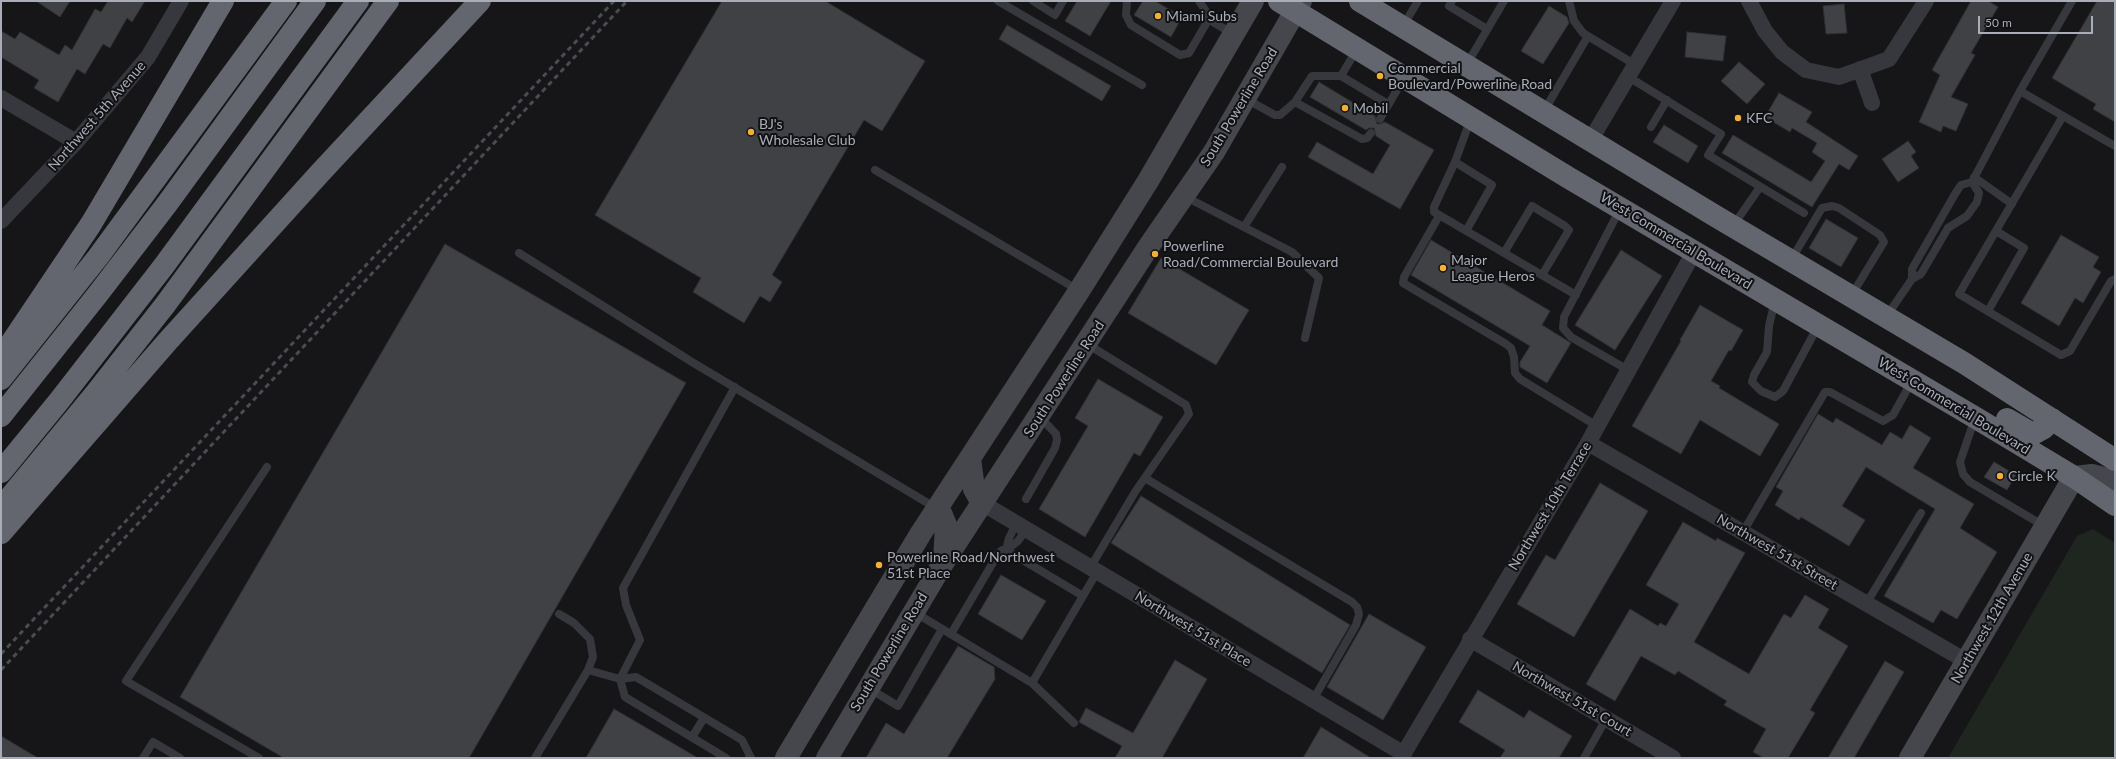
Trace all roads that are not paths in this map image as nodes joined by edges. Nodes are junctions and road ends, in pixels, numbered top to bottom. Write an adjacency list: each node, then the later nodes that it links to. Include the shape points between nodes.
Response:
1 (181, 1): 50 (street, Northwest 5th Avenue, via 148,57)
2 (224, 1): 83 (highway, via 82,238)
3 (286, 1): 85 (highway, via 103,250)
4 (315, 1): 88 (highway, via 107,283)
5 (358, 1): 97 (highway, via 163,267)
6 (388, 1): 104 (highway, via 182,282 95,394)
7 (480, 1): 110 (highway, via 167,342)
8 (998, 1): 35 (lane)
9 (1033, 1): 10 (lane, via 1055,15)
10 (1063, 1)
11 (1127, 1): 24 (lane, via 1126,15 1131,25 1180,55 1189,53)
12 (1198, 1): 24 (lane, via 1208,11)
13 (1253, 1): 27 (main road)
14 (1360, 1): 25 (highway)
15 (1418, 1): 25 (lane)
16 (1452, 1): 26 (lane, via 1449,6)
17 (1504, 1): 26 (lane)
18 (1569, 1): 28 (lane, via 1576,25)
19 (1673, 1): 31 (street)
20 (1749, 1): 32 (street, via 1765,31 1782,52 1806,70 1839,77)
21 (1926, 1): 32 (street, via 1889,59)
22 (2072, 1): 36 (lane)
23 (1292, 5): 29 (highway, West Commercial Boulevard); 38 (main road, South Powerline Road)
24 (1208, 19): 27 (lane)
25 (1402, 27): 30 (highway)
26 (1487, 29): 30 (lane)
27 (1234, 34): 74 (main road, via 1148,181)
28 (1588, 36): 31 (lane); 43 (lane)
29 (1357, 49): 33 (lane); 34 (highway, West Commercial Boulevard)
30 (1466, 65): 43 (highway)
31 (1631, 70): 39 (lane); 49 (street)
32 (1860, 70): 41 (street)
33 (1341, 76): 40 (lane, via 1312,76); 42 (lane)
34 (1404, 78): 42 (lane); 46 (highway, West Commercial Boulevard)
35 (1142, 85)
36 (2020, 91): 44 (lane); 55 (lane)
37 (1, 98): 50 (street)
38 (1246, 98): 40 (lane, via 1275,115 1280,115); 57 (main road, South Powerline Road, via 1214,152)
39 (1667, 100): 47 (lane); 56 (lane, via 1721,134 1708,155)
40 (1295, 102): 48 (lane, via 1362,139 1367,138)
41 (1872, 103)
42 (1388, 104): 45 (lane)
43 (1543, 112): 49 (highway)
44 (2063, 116): 51 (lane); 58 (lane)
45 (1380, 118)
46 (1471, 118): 52 (lane); 59 (highway, West Commercial Boulevard)
47 (1651, 127)
48 (1371, 132)
49 (1590, 141): 64 (highway)
50 (76, 142): 62 (street, Northwest 5th Avenue)
51 (2115, 146)
52 (1455, 162): 61 (lane, via 1434,207 1434,212); 65 (lane, via 1492,185)
53 (1282, 168): 63 (lane)
54 (875, 170): 74 (lane)
55 (1973, 179): 58 (lane); 72 (lane, via 1962,185 1955,194 1912,269); 72 (lane, via 1979,193 1977,202 1967,216 1948,228 1921,274)
56 (1760, 187): 60 (lane); 64 (lane)
57 (1183, 196): 63 (lane); 82 (main road, South Powerline Road)
58 (2012, 204): 66 (lane)
59 (1620, 208): 67 (highway, West Commercial Boulevard); 75 (lane)
60 (1804, 213)
61 (1439, 216): 65 (lane); 92 (lane, via 1403,283 1506,344 1511,348 1515,373 1520,379)
62 (1, 221)
63 (1244, 227): 81 (lane, via 1292,252 1319,278)
64 (1733, 227): 70 (highway)
65 (1466, 231): 69 (lane)
66 (1996, 231): 78 (lane, via 2024,248); 78 (lane, via 1959,294)
67 (1694, 252): 77 (highway, West Commercial Boulevard); 84 (street, Northwest 10th Terrace)
68 (519, 253): 87 (lane)
69 (1504, 253): 71 (lane); 71 (lane, via 1532,206 1569,230)
70 (1790, 260): 76 (highway); 76 (lane, via 1822,208 1839,208 1880,235 1884,242)
71 (1542, 275): 75 (lane)
72 (1912, 279): 79 (lane)
73 (2115, 279): 78 (lane, via 2111,281 2070,351 2061,355)
74 (1079, 291): 94 (main road)
75 (1576, 295): 84 (lane, via 1564,317 1564,331)
76 (1851, 296): 79 (highway)
77 (1775, 299): 80 (highway, West Commercial Boulevard); 80 (lane, via 1767,352 1752,382 1760,391 1774,397 1783,391)
78 (1988, 311)
79 (1886, 317): 91 (highway)
80 (1818, 325): 86 (highway, West Commercial Boulevard); 91 (highway, via 1850,336 1932,376 2026,432 2037,433)
81 (1305, 338)
82 (1087, 344): 89 (main road, South Powerline Road); 99 (lane, via 1188,408 1189,414 1184,423)
83 (1, 358)
84 (1628, 370): 92 (street, Northwest 10th Terrace)
85 (1, 379)
86 (1913, 380): 90 (highway, West Commercial Boulevard); 109 (lane, via 1893,415 1884,421 1830,392 1825,392)
87 (735, 387): 105 (lane); 123 (lane, via 623,588 626,604 640,640)
88 (1, 416)
89 (1039, 417): 101 (lane, via 1056,434 1057,440); 102 (main road, South Powerline Road)
90 (1976, 418): 98 (highway, West Commercial Boulevard); 107 (lane, via 1960,462 1963,474 1970,482)
91 (2052, 419): 95 (highway)
92 (1597, 426): 93 (street, Northwest 10th Terrace)
93 (1588, 442): 109 (street, Northwest 51st Street); 120 (street, Northwest 10th Terrace)
94 (970, 458): 102 (main road, via 974,489); 105 (main road)
95 (2115, 460)
96 (267, 467): 135 (lane, via 126,681)
97 (1, 472)
98 (2074, 477): 100 (main road, via 2092,475); 103 (highway, West Commercial Boulevard); 107 (main road, Northwest 12th Avenue)
99 (1145, 478): 113 (lane); 126 (lane, via 1357,607 1359,614 1356,625)
100 (2115, 481)
101 (1026, 499)
102 (982, 503): 108 (street, Northwest 51st Place); 112 (main road, South Powerline Road)
103 (2115, 505)
104 (1, 508)
105 (936, 508): 112 (main road, via 946,525); 131 (main road)
106 (1921, 513): 115 (lane)
107 (2045, 526): 121 (main road, Northwest 12th Avenue)
108 (1021, 527): 111 (lane, via 1009,538); 113 (street, Northwest 51st Place)
109 (1743, 532): 115 (street, Northwest 51st Street)
110 (1, 533)
111 (1006, 550): 114 (lane); 119 (lane, via 998,554)
112 (943, 563): 116 (main road, South Powerline Road)
113 (1094, 570): 114 (lane); 126 (street, Northwest 51st Place)
114 (1083, 596): 124 (lane)
115 (1866, 604): 121 (street, Northwest 51st Street)
116 (913, 612): 118 (lane); 125 (main road, South Powerline Road)
117 (559, 614): 122 (lane, via 574,623 590,639 593,657)
118 (942, 629): 119 (lane); 125 (lane, via 898,706)
119 (951, 634): 124 (lane)
120 (1470, 639): 128 (street, Northwest 51st Court); 132 (street, Northwest 10th Terrace)
121 (1966, 662): 142 (main road, Northwest 12th Avenue)
122 (588, 670): 123 (lane); 136 (lane)
123 (620, 679): 127 (lane, via 636,677); 130 (lane, via 625,697)
124 (1032, 683): 129 (lane)
125 (868, 688): 139 (main road, South Powerline Road)
126 (1313, 700): 132 (street, Northwest 51st Place)
127 (704, 718): 130 (lane); 138 (lane, via 742,740)
128 (1606, 719): 140 (lane); 141 (street, Northwest 51st Court)
129 (1074, 723)
130 (692, 737): 137 (lane)
131 (791, 753)
132 (1402, 756)
133 (143, 758): 134 (lane, via 152,742)
134 (180, 758)
135 (259, 758)
136 (535, 758)
137 (726, 758)
138 (750, 758)
139 (827, 758)
140 (1584, 758)
141 (1673, 758)
142 (1910, 758)

